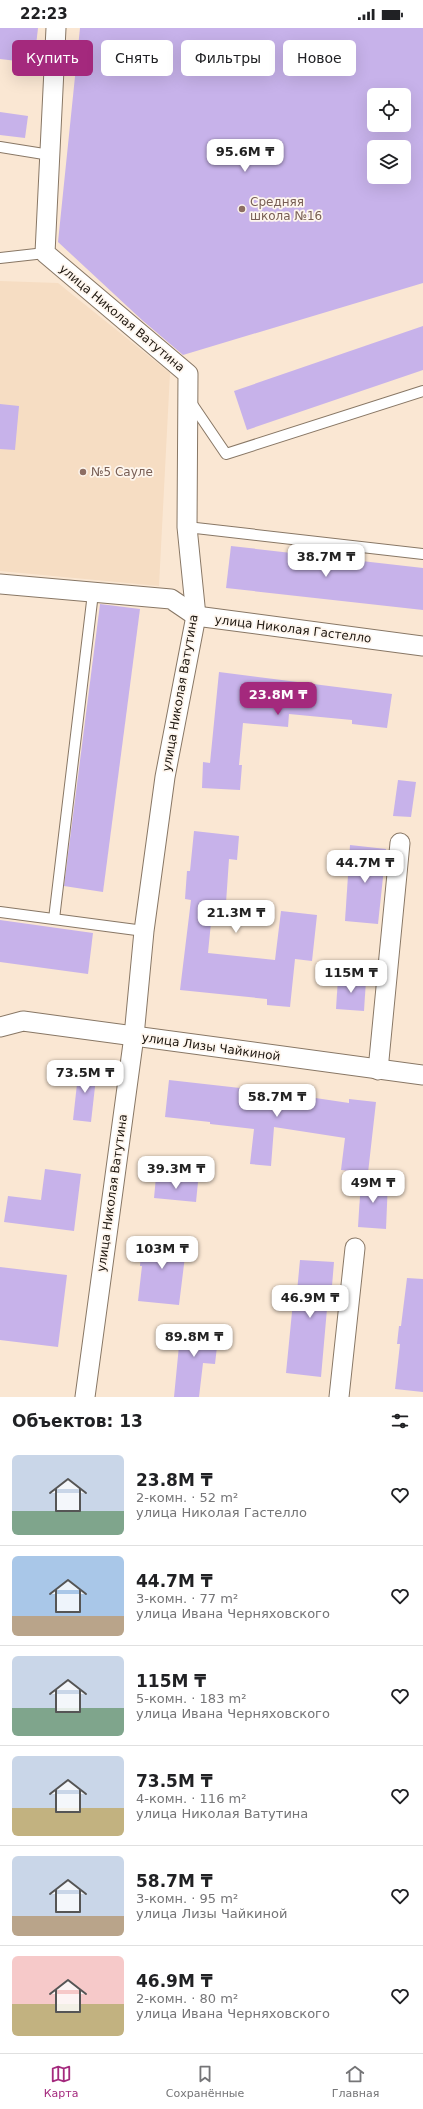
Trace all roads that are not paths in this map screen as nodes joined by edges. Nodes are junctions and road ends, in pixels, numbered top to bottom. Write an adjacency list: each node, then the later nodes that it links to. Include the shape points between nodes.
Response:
1 (56, 28): 3 (street)
2 (0, 147): 3 (lane)
3 (50, 155): 4 (street)
4 (45, 253): 5 (lane); 7 (street, улица Николая Ватутина, via 188,374)
5 (0, 258)
6 (423, 391): 7 (lane, via 226,454)
7 (186, 396): 8 (street, улица Николая Ватутина)
8 (187, 527): 9 (lane); 12 (street, улица Николая Ватутина)
9 (423, 554)
10 (0, 584): 11 (street, улица Николая Гастелло)
11 (93, 592): 12 (street, улица Николая Гастелло, via 171,600); 16 (lane)
12 (196, 616): 13 (street, улица Николая Гастелло); 17 (street, улица Николая Ватутина, via 165,777)
13 (423, 646)
14 (400, 843): 20 (street)
15 (0, 912): 16 (lane)
16 (54, 919): 17 (lane)
17 (144, 931): 19 (street, улица Николая Ватутина)
18 (0, 1027): 19 (street, улица Лизы Чайкиной, via 23,1021)
19 (134, 1036): 20 (street, улица Лизы Чайкиной); 23 (street, улица Николая Ватутина)
20 (378, 1070): 21 (street, улица Лизы Чайкиной)
21 (423, 1075)
22 (355, 1248): 24 (street)
23 (85, 1397)
24 (339, 1397)

